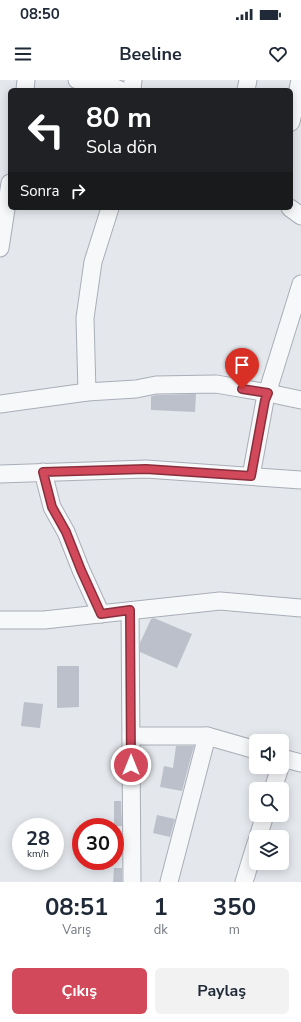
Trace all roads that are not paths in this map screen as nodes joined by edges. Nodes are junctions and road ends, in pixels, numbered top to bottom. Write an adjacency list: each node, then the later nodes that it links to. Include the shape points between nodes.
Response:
1 (77, 80): 3 (street, via 104,83)
2 (300, 80): 4 (street)
3 (115, 88)
4 (293, 113)
5 (8, 189): 6 (street)
6 (3, 203): 10 (street)
7 (109, 210): 12 (street, via 94,262 86,318)
8 (293, 210): 9 (street)
9 (301, 216)
10 (0, 248)
11 (301, 284): 13 (street)
12 (87, 392): 13 (street, via 136,390 156,385 216,384); 15 (street)
13 (268, 393): 14 (street); 18 (street)
14 (301, 400)
15 (0, 404)
16 (43, 472): 17 (street); 18 (street, via 146,469); 22 (street, via 52,507 66,532)
17 (0, 474)
18 (251, 476): 19 (street)
19 (301, 480)
20 (301, 608): 21 (street, via 220,601)
21 (130, 610): 22 (street); 24 (street)
22 (101, 614): 23 (street, via 44,620)
23 (0, 620)
24 (131, 736): 25 (street); 30 (street)
25 (207, 736): 26 (street); 31 (street)
26 (249, 748)
27 (289, 762): 28 (street)
28 (301, 764)
29 (249, 866): 32 (street)
30 (132, 882)
31 (169, 882)
32 (244, 882)

